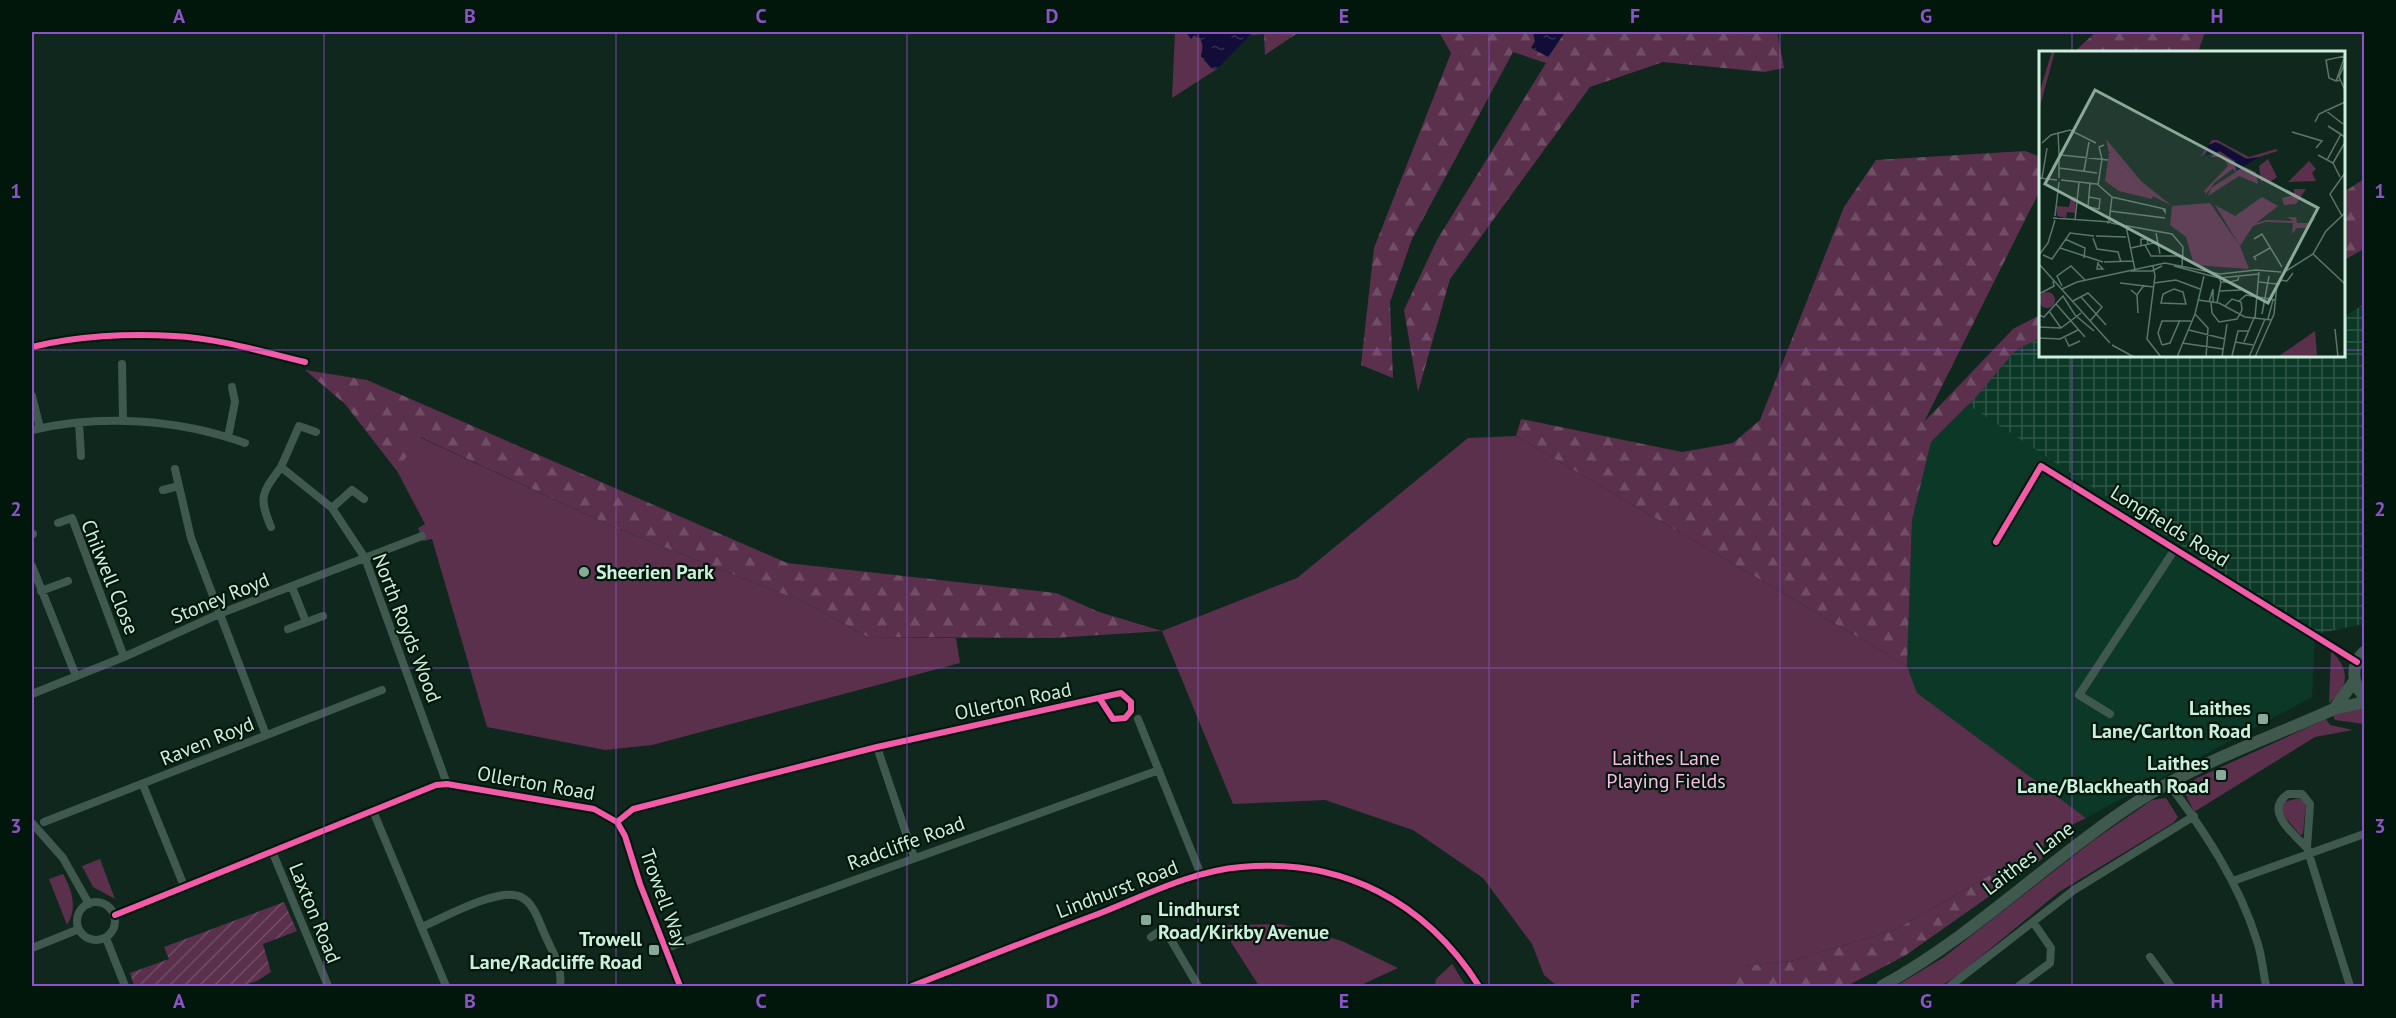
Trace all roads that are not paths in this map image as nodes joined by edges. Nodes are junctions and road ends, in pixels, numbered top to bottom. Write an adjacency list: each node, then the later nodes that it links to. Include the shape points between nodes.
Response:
1 (122, 364): 4 (street)
2 (232, 387): 8 (street, via 235,402)
3 (32, 396): 6 (street)
4 (123, 421): 5 (street); 8 (street, via 174,425)
5 (79, 423): 6 (street); 10 (street)
6 (36, 429)
7 (316, 432): 11 (street, via 299,426)
8 (228, 437): 9 (street)
9 (245, 443)
10 (81, 456)
11 (281, 468): 16 (street, North Royds Wood); 18 (street, via 263,492 262,506)
12 (175, 469): 13 (street)
13 (178, 486): 14 (street); 27 (street, via 191,538)
14 (163, 490)
15 (363, 499): 16 (street, via 352,490)
16 (332, 508): 22 (street, North Royds Wood)
17 (58, 523): 31 (street, Chilwell Close, via 72,518)
18 (271, 527)
19 (422, 536): 22 (street, Stoney Royd)
20 (1996, 542): 21 (street, Longfields Road, via 2042,466)
21 (2175, 549): 32 (street, Longfields Road); 41 (street, via 2079,695)
22 (365, 558): 25 (street, Stoney Royd); 46 (street, North Royds Wood)
23 (32, 566): 26 (street)
24 (68, 581): 26 (street)
25 (292, 587): 27 (street, Stoney Royd); 29 (street)
26 (42, 591): 33 (street)
27 (219, 614): 31 (street, Stoney Royd); 43 (street)
28 (323, 616): 29 (street)
29 (306, 622): 30 (street)
30 (288, 629)
31 (124, 657): 33 (street, Stoney Royd)
32 (2360, 657): 34 (main road)
33 (76, 676): 36 (street, Stoney Royd)
34 (2355, 680): 37 (main road); 40 (main road, Laithes Lane)
35 (382, 690): 43 (street, Raven Royd)
36 (32, 694)
37 (2364, 696)
38 (1100, 699): 44 (street, Ollerton Road)
39 (2364, 702): 40 (main road, Laithes Lane)
40 (2334, 709): 47 (main road, Laithes Lane)
41 (2110, 714)
42 (1138, 719): 45 (street)
43 (266, 735): 48 (street, Raven Royd)
44 (877, 747): 52 (street, Ollerton Road, via 633,809); 57 (street)
45 (1159, 770): 57 (street, Radcliffe Road); 58 (street)
46 (447, 784): 49 (street, Ollerton Road); 52 (street, Ollerton Road, via 594,809)
47 (2169, 784): 50 (street); 79 (main road, Laithes Lane, via 2132,805 1932,956)
48 (143, 785): 51 (street, Raven Royd); 60 (street)
49 (373, 811): 55 (street, Ollerton Road); 64 (street)
50 (2194, 816): 59 (street); 63 (street, via 2074,890)
51 (44, 822)
52 (617, 822): 69 (street, Trowell Way)
53 (32, 824): 61 (street, via 63,858)
54 (2364, 834): 56 (street)
55 (272, 851): 60 (street, Ollerton Road); 72 (street, Laxton Road)
56 (2308, 851): 56 (street, via 2286,827 2277,810 2278,803 2288,794 2302,794 2310,804); 59 (street); 84 (street)
57 (914, 857): 69 (street, Radcliffe Road)
58 (1201, 875): 76 (street, Lindhurst Road); 78 (street, Lindhurst Road, via 1240,867 1287,866 1330,873 1378,889 1438,934 1460,956)
59 (2233, 881): 83 (street, via 2257,942)
60 (184, 886): 62 (street, Ollerton Road)
61 (89, 904): 62 (street, via 102,903); 65 (street, via 78,916)
62 (115, 915): 67 (street, via 114,929)
63 (2033, 922): 80 (street); 81 (street, via 2051,948 2050,963)
64 (422, 927): 73 (street); 74 (street, via 496,896 510,893 521,897 536,914 555,957)
65 (79, 929): 67 (street, via 93,940); 68 (street)
66 (1151, 937): 77 (street, via 1164,928)
67 (105, 938): 71 (street)
68 (32, 948)
69 (664, 949): 75 (street, Trowell Way)
70 (2150, 957): 82 (street)
71 (125, 987)
72 (328, 987)
73 (446, 987)
74 (560, 987)
75 (680, 987)
76 (912, 987)
77 (1198, 987)
78 (1479, 987)
79 (1882, 987)
80 (1950, 987)
81 (2019, 987)
82 (2171, 987)
83 (2266, 987)
84 (2350, 987)

